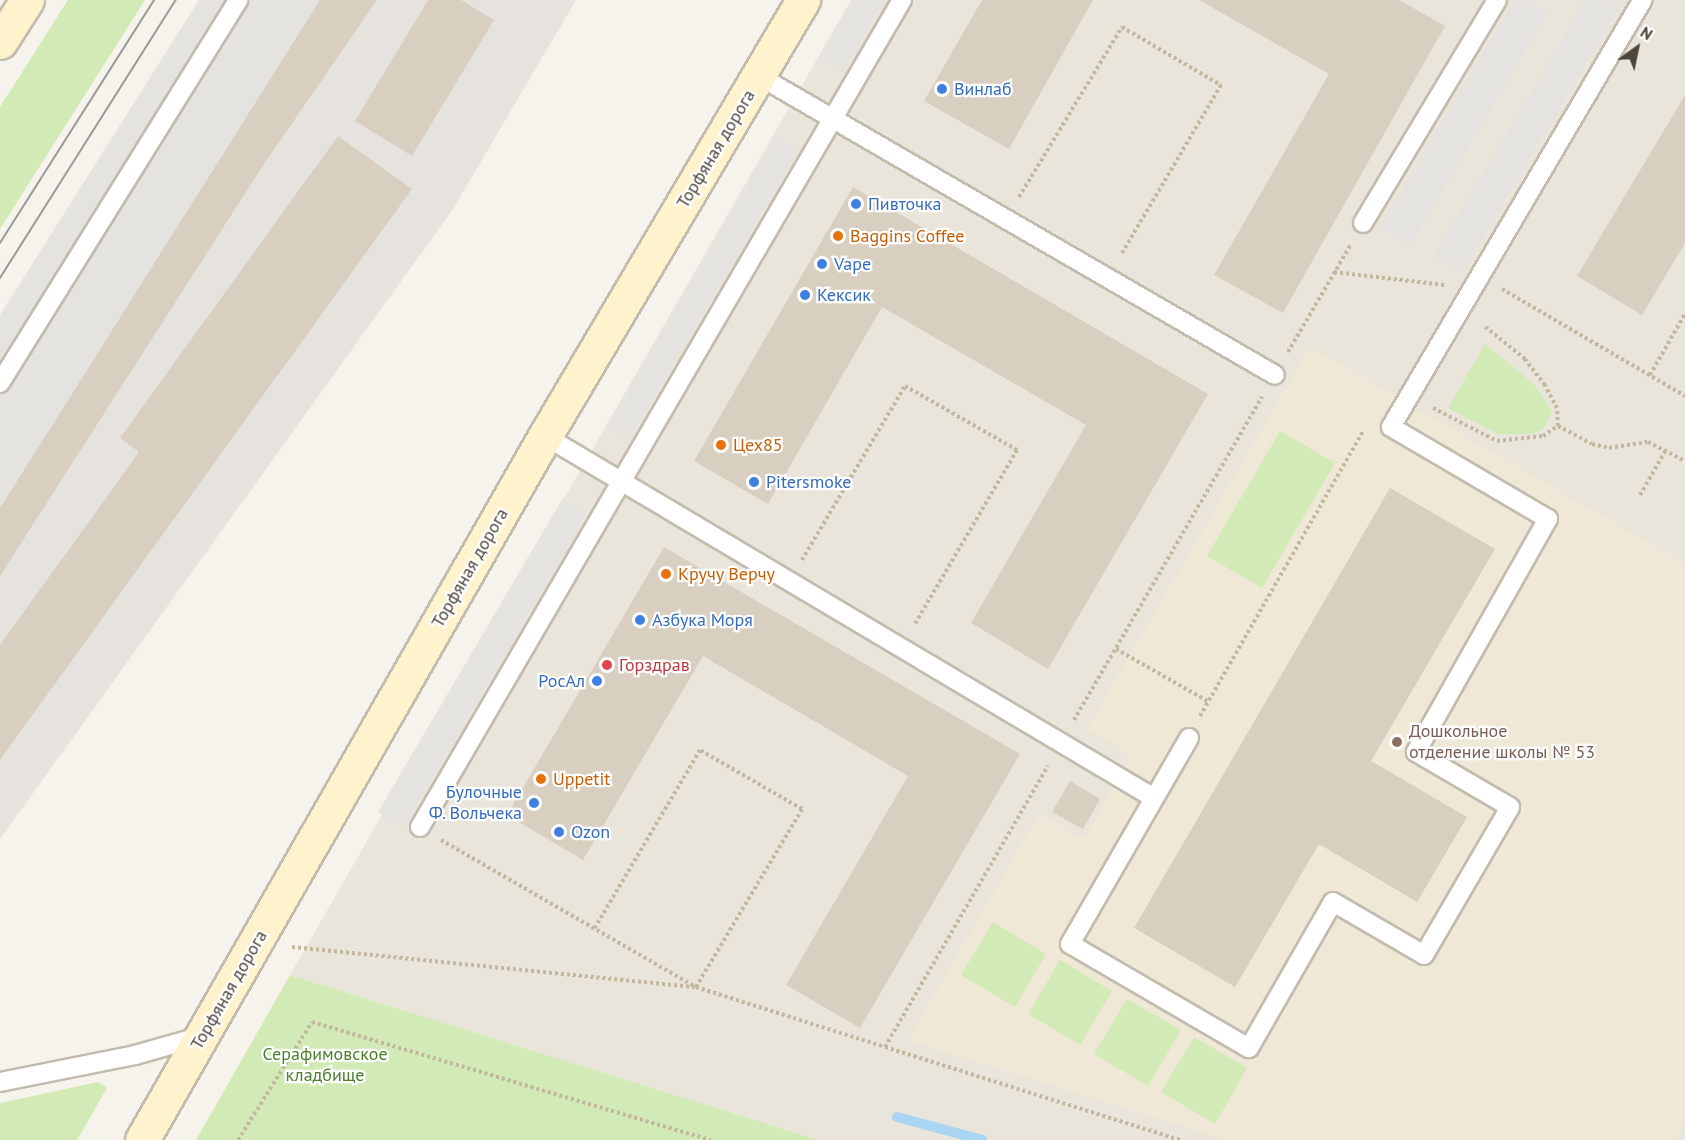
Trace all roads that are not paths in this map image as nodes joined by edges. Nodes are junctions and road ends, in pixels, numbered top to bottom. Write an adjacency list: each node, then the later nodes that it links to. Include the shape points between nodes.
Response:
1 (27, 0): 7 (main road)
2 (238, 0): 12 (lane)
3 (803, 0): 8 (main road, Торфяная дорога)
4 (902, 0): 9 (lane)
5 (1497, 0): 10 (lane)
6 (1643, 0): 16 (lane, via 1391,427 1548,519 1416,752 1510,807 1424,955 1333,902 1249,1048 1071,944)
7 (0, 42)
8 (759, 76): 9 (lane); 13 (main road, Торфяная дорога)
9 (833, 119): 11 (lane); 14 (lane)
10 (1363, 223)
11 (1275, 375)
12 (0, 383)
13 (545, 436): 14 (lane); 18 (main road, Торфяная дорога)
14 (622, 481): 16 (lane); 17 (lane)
15 (1189, 738): 16 (lane)
16 (1154, 798)
17 (420, 827)
18 (204, 1035): 19 (lane, via 135,1056); 20 (main road, Торфяная дорога)
19 (0, 1082)
20 (142, 1140)

